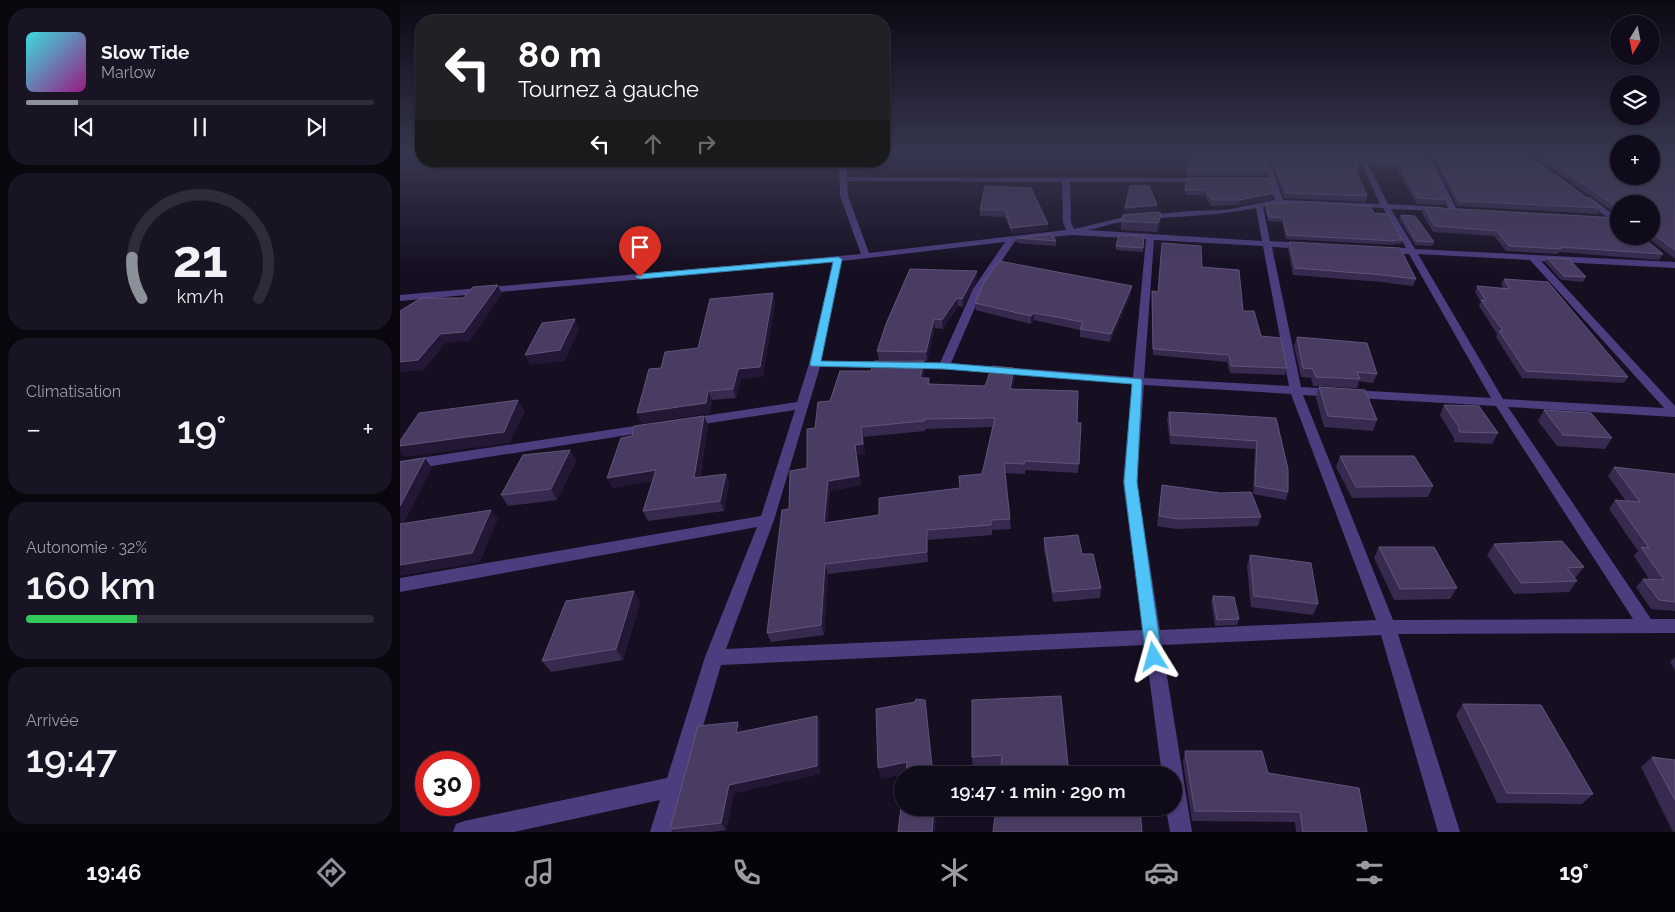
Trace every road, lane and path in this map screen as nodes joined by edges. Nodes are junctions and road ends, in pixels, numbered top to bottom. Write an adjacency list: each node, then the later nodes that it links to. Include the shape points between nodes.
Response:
1 (844, 192): 23 (street)
2 (1066, 192): 15 (street, via 1067,222)
3 (1276, 192): 7 (street)
4 (1378, 192): 9 (street)
5 (1444, 192): 10 (street)
6 (1582, 196): 12 (street)
7 (1280, 203): 8 (street); 9 (street)
8 (1259, 205): 15 (street, via 1226,212 1120,220); 18 (street)
9 (1384, 205): 10 (street); 21 (street)
10 (1453, 210): 11 (street)
11 (1463, 211)
12 (1610, 217)
13 (1595, 218): 14 (street)
14 (1610, 220)
15 (1071, 232): 16 (street); 17 (street)
16 (1150, 237): 18 (street); 32 (street)
17 (1012, 239): 23 (street); 31 (street, via 978,289)
18 (1268, 244): 19 (street); 33 (street)
19 (1316, 246)
20 (1374, 250): 21 (street)
21 (1412, 252): 24 (street); 34 (street)
22 (1660, 254): 26 (street)
23 (866, 256): 25 (street)
24 (1533, 258): 26 (street); 34 (street, via 1675,413)
25 (838, 259): 27 (street); 30 (street)
26 (1675, 265)
27 (421, 296): 28 (street); 29 (street)
28 (400, 298)
29 (411, 307)
30 (815, 364): 31 (street); 35 (street)
31 (944, 366): 32 (street)
32 (1137, 381): 33 (street); 42 (street, via 1130,482)
33 (1295, 389): 34 (street); 41 (street)
34 (1499, 402): 39 (street)
35 (802, 405): 36 (street); 37 (street)
36 (400, 466)
37 (767, 520): 38 (street); 43 (street)
38 (400, 585)
39 (1646, 624): 40 (street); 41 (street)
40 (1675, 626)
41 (1386, 627): 42 (street); 50 (street)
42 (1151, 638): 43 (street); 44 (street)
43 (714, 657): 45 (street)
44 (1170, 766)
45 (674, 787): 47 (street); 48 (street)
46 (1178, 816): 49 (street)
47 (464, 832)
48 (661, 832)
49 (1181, 832)
50 (1449, 832)

